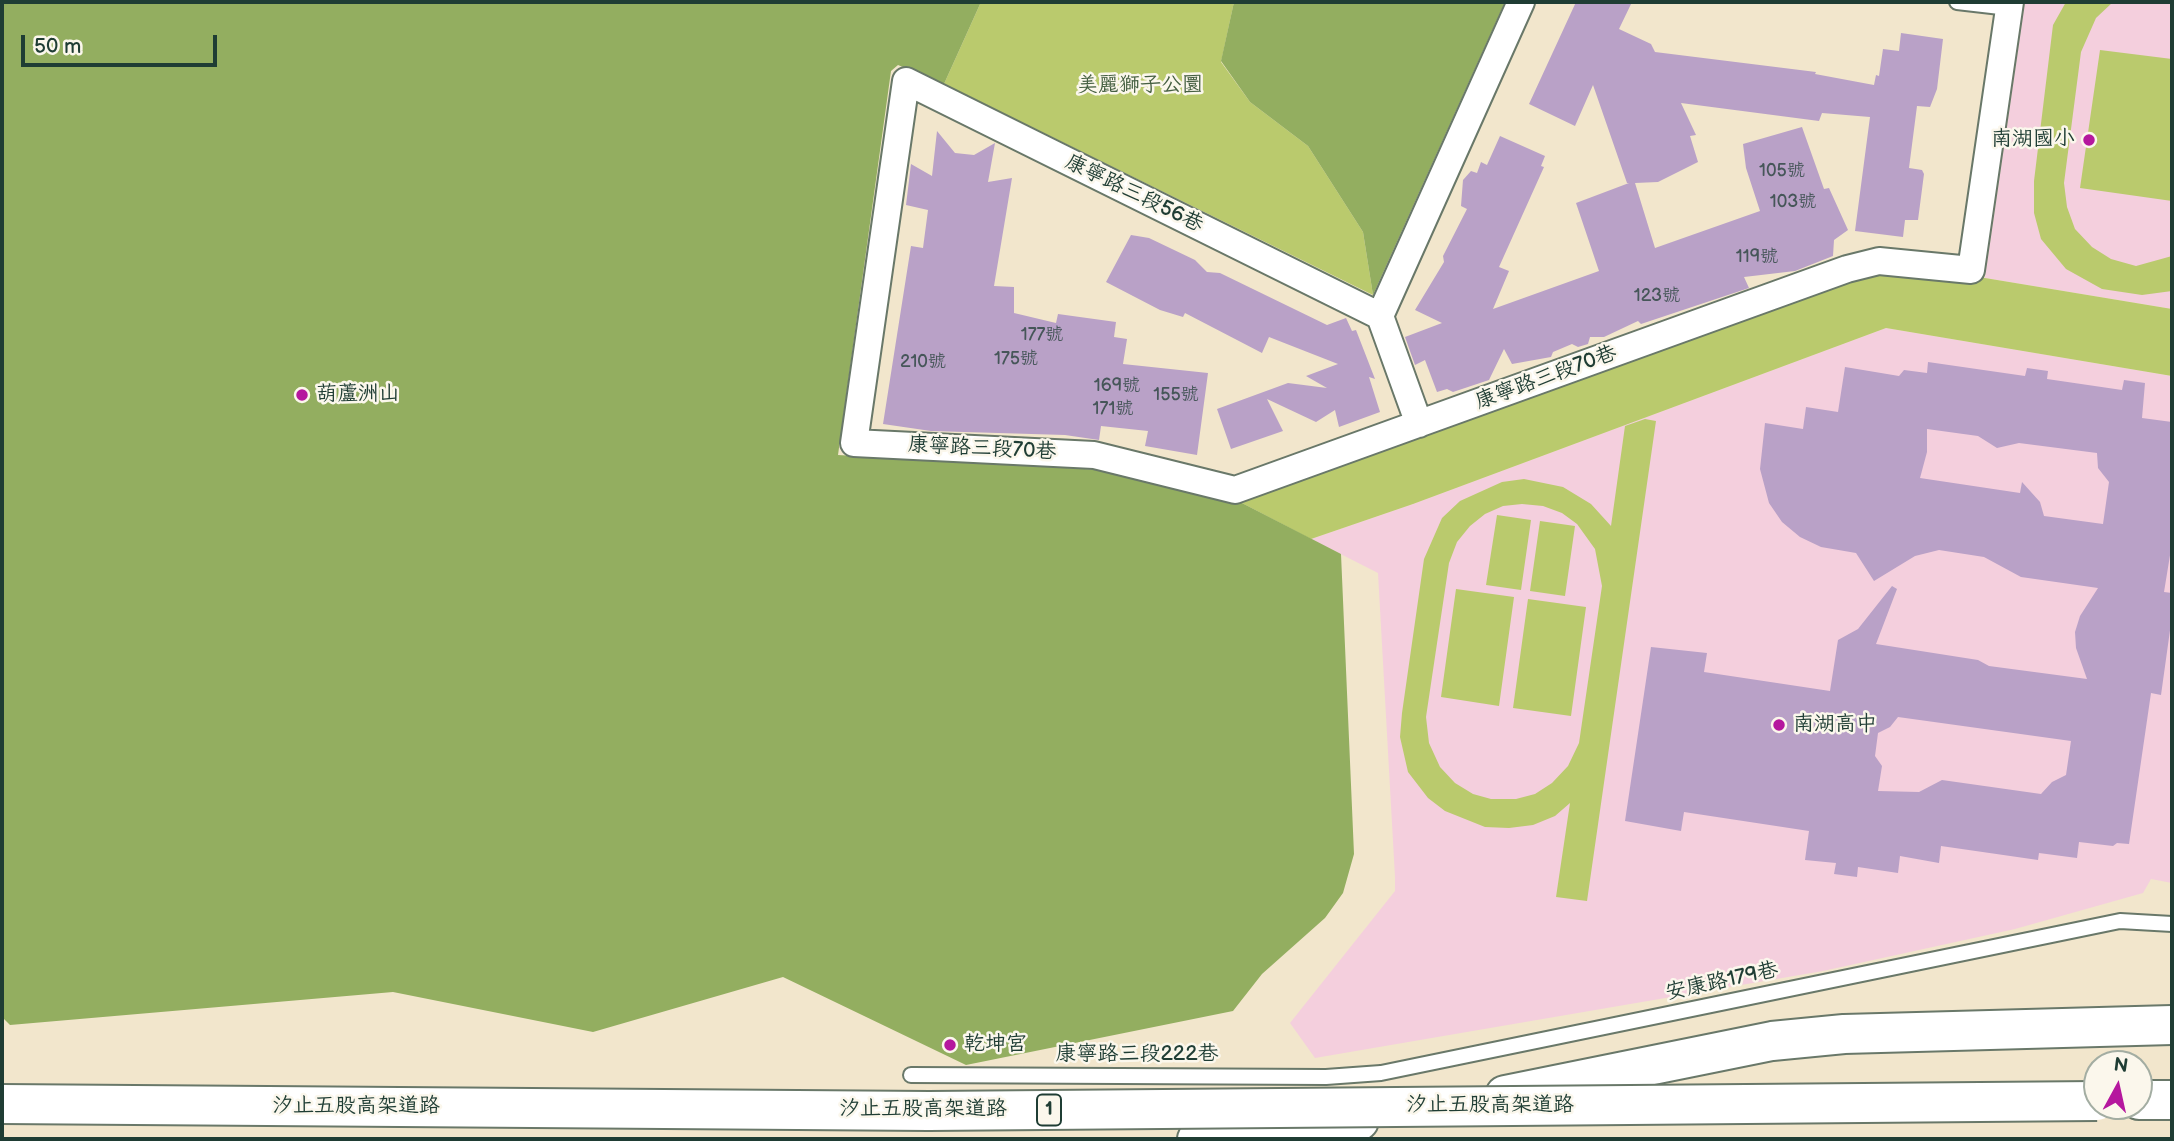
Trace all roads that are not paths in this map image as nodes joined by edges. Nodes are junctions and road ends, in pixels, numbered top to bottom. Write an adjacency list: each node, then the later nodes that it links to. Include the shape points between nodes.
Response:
1 (1521, 2): 4 (street)
2 (1957, 2): 3 (lane)
3 (2009, 5): 5 (street, 康寧路三段70巷, via 1971,270 1879,261 1847,269)
4 (1380, 316): 5 (street); 6 (street, 康寧路三段56巷, via 906,81)
5 (1419, 424): 6 (street, 康寧路三段70巷, via 1236,490 1094,455)
6 (854, 443)
7 (2172, 924): 10 (lane, 安康路179巷, via 2120,921 1381,1073)
8 (2172, 1026): 15 (highway, via 1844,1034 1772,1041 1555,1087 1357,1121)
9 (911, 1075): 10 (lane, 康寧路三段222巷)
10 (1280, 1077)
11 (2172, 1100): 13 (highway)
12 (2083, 1101): 14 (highway, 汐止五股高架道路 / 1, bridge, via 943,1111)
13 (2153, 1101)
14 (2, 1104)
15 (1197, 1139)

